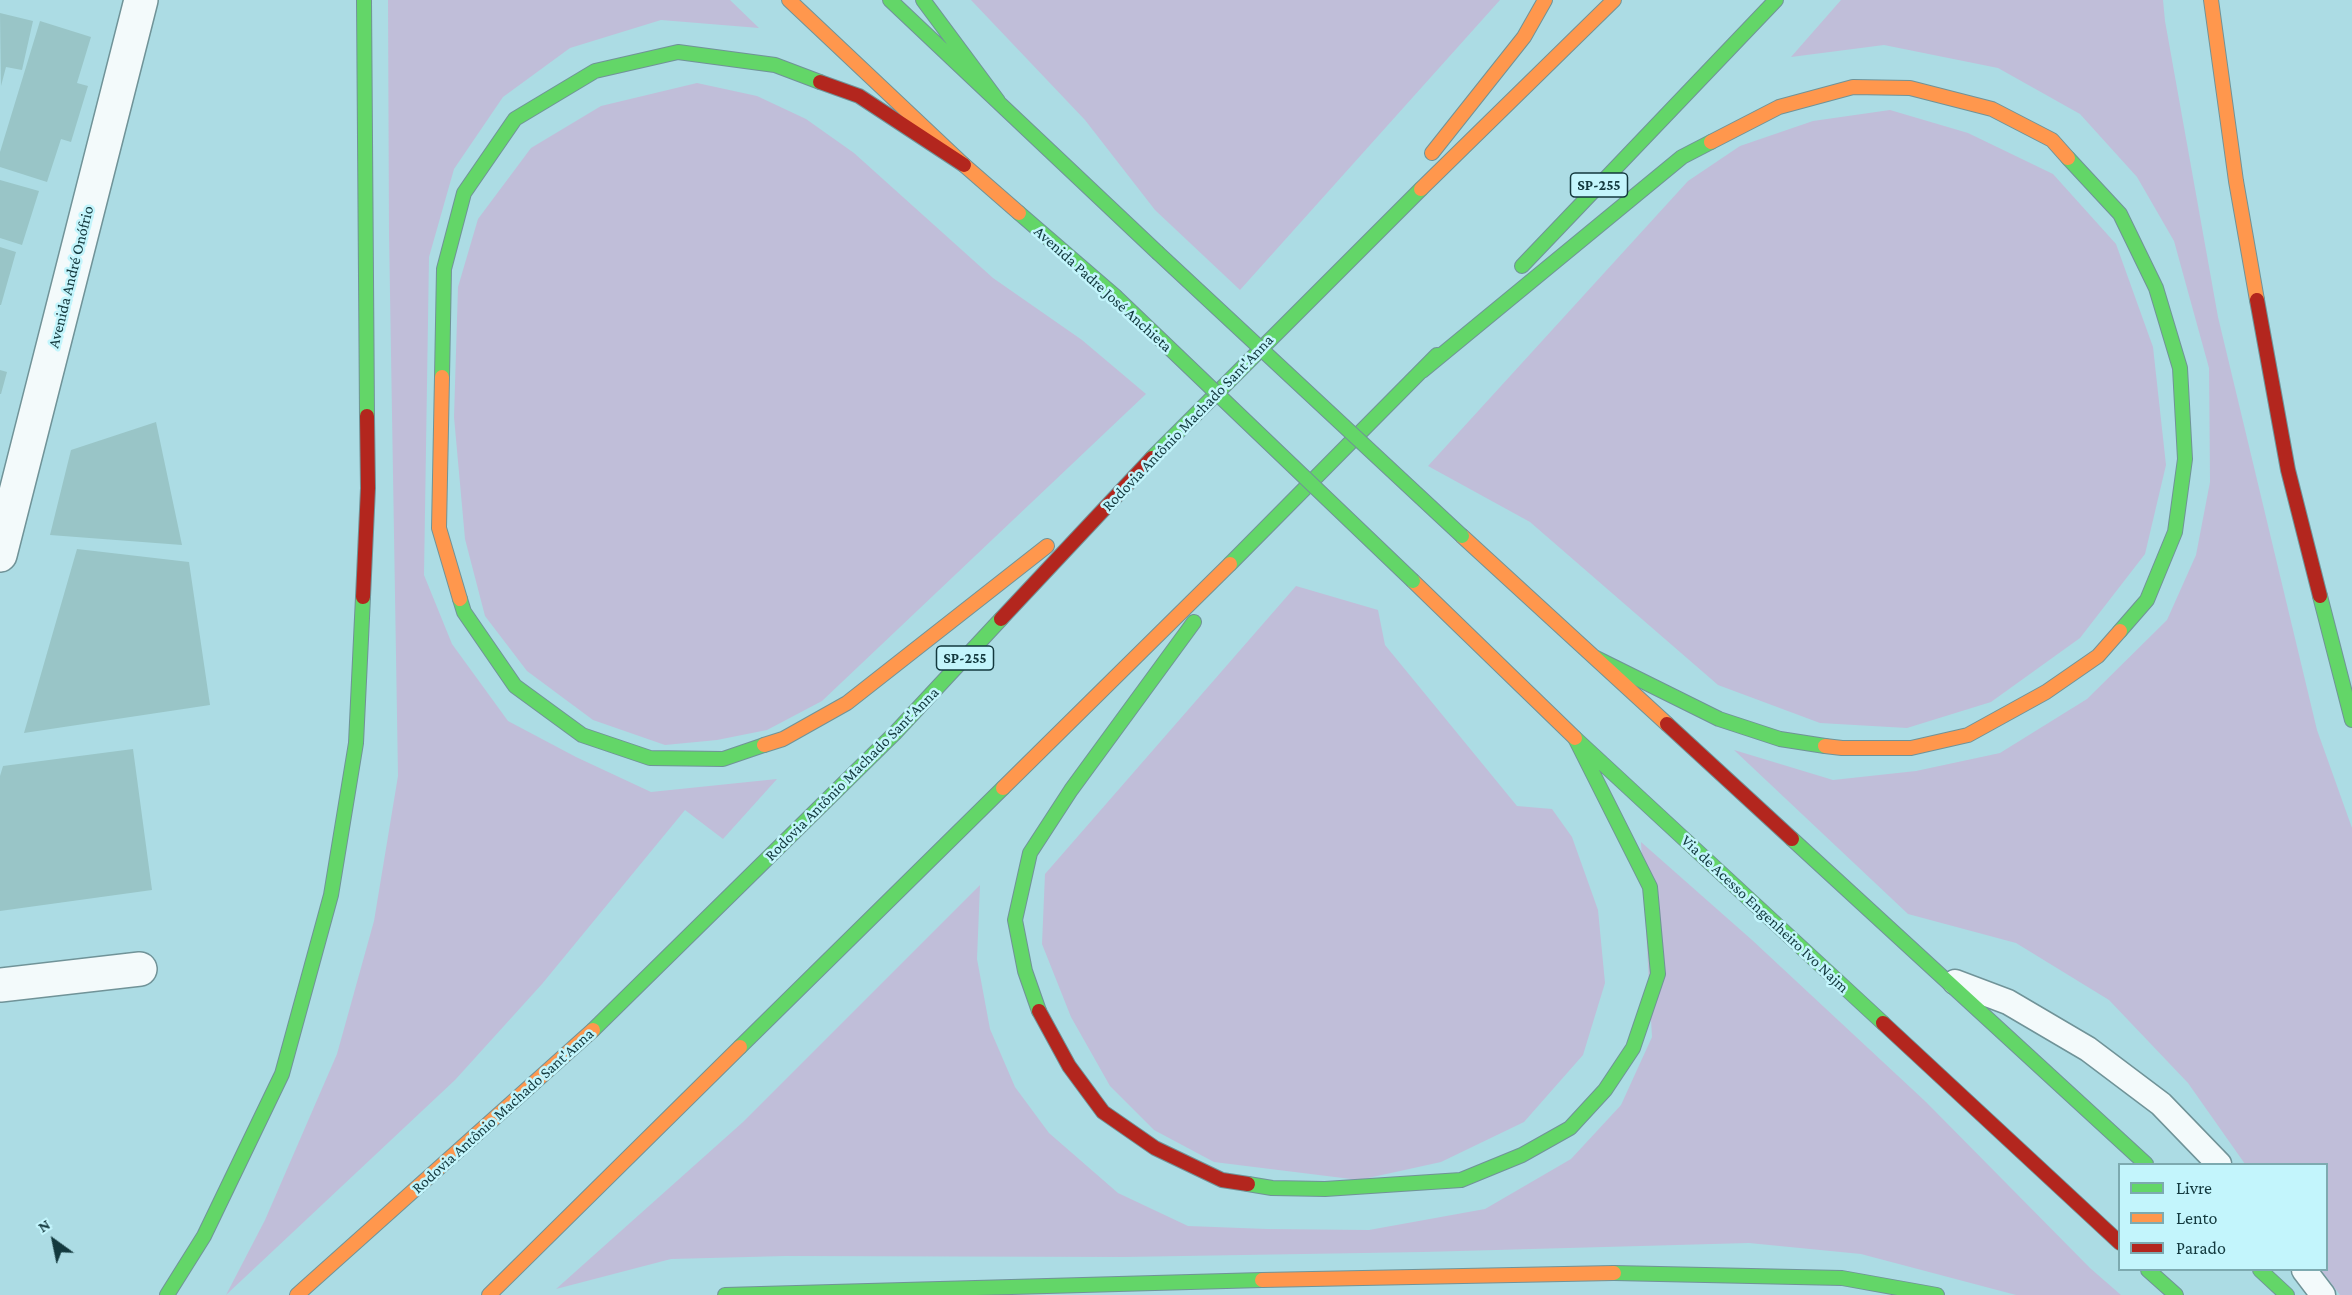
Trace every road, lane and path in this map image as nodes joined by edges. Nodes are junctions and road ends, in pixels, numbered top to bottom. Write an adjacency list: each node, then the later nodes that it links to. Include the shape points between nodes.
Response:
1 (141, 0): 16 (street, Avenida André Onófrio)
2 (364, 0): 30 (main road, via 368,488 356,743 332,895 282,1074 204,1236)
3 (789, 0): 11 (main road, Avenida Padre José Anchieta)
4 (890, 0): 10 (main road)
5 (923, 0): 10 (main road)
6 (1545, 0): 12 (main road, via 1524,37)
7 (1614, 0): 12 (main road, Rodovia Antônio Machado Sant'Anna / SP-255)
8 (1776, 0): 13 (main road, SP-255)
9 (2211, 0): 19 (main road, via 2236,181 2288,470)
10 (998, 101): 18 (main road, bridge)
11 (964, 165): 14 (main road, via 860,96 775,65 678,52 595,70 515,118 464,193 444,269 439,528 464,612 515,687 582,735 650,758 723,759 783,739 847,703); 17 (main road, Avenida Padre José Anchieta, bridge, via 1114,296)
12 (1348, 260): 14 (main road, Rodovia Antônio Machado Sant'Anna / SP-255)
13 (1422, 371): 15 (main road, SP-255); 18 (main road, via 1682,157 1779,107 1853,87 1910,88 1992,110 2052,140 2120,214 2156,288 2180,368 2185,459 2175,532 2147,600 2098,656 2046,692 1968,735 1911,748 1842,748 1780,739 1719,719)
14 (1135, 475): 31 (main road, Rodovia Antônio Machado Sant'Anna / SP-255, via 895,734 579,1044)
15 (1253, 541): 20 (main road, via 1071,790 1030,853 1015,920 1025,971 1042,1018 1069,1066 1104,1112 1155,1148 1222,1180 1272,1188 1372,1187 1461,1180 1522,1155 1570,1128 1605,1090 1634,1048 1658,974 1650,887); 32 (main road, SP-255)
16 (0, 555)
17 (1413, 581): 20 (main road, Via de Acesso Engenheiro Ivo Najm)
18 (1596, 658): 22 (main road)
19 (2352, 720)
20 (1575, 738): 26 (main road, Via de Acesso Engenheiro Ivo Najm)
21 (140, 969): 23 (street)
22 (1943, 978): 24 (main road); 25 (lane, via 2008,1002 2088,1049 2161,1104)
23 (0, 985)
24 (2145, 1163)
25 (2218, 1163)
26 (2118, 1241)
27 (2150, 1271): 35 (main road)
28 (2262, 1271): 36 (main road)
29 (2305, 1271): 37 (lane)
30 (167, 1295)
31 (297, 1295)
32 (489, 1295)
33 (725, 1295): 34 (main road, via 1594,1273 1842,1278)
34 (1937, 1295)
35 (2176, 1295)
36 (2287, 1295)
37 (2323, 1295)

